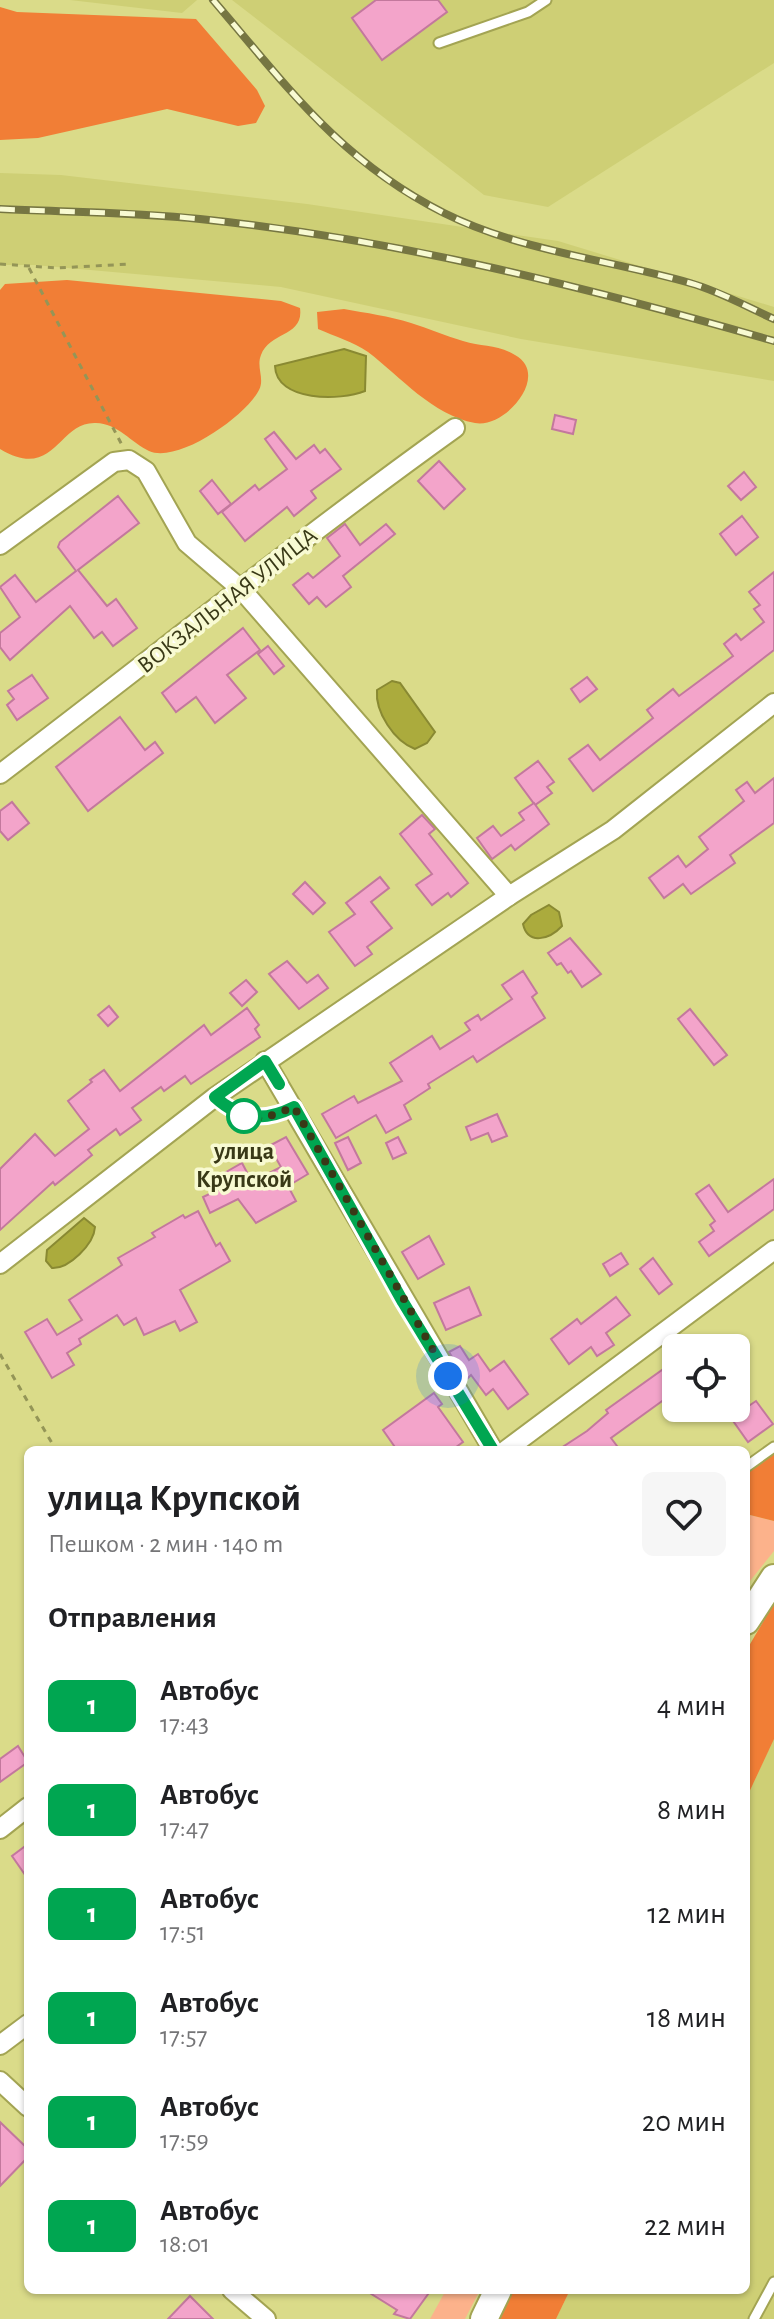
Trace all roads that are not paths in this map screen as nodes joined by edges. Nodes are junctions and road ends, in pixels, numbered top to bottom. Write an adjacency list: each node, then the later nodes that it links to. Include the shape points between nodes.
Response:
1 (546, 0): 2 (lane, via 528,12)
2 (439, 43)
3 (455, 428): 5 (street, ВОКЗАЛЬНАЯ УЛИЦА)
4 (0, 545): 5 (street, via 114,462 129,460 146,471 187,543)
5 (242, 590): 7 (street, ВОКЗАЛЬНАЯ УЛИЦА); 8 (street)
6 (774, 703): 8 (street, via 613,830)
7 (0, 774)
8 (509, 896): 9 (street)
9 (265, 1061): 10 (street); 11 (street)
10 (215, 1097): 11 (lane, via 228,1109 262,1119); 13 (street)
11 (294, 1107): 14 (street)
12 (774, 1250): 15 (street)
13 (0, 1264)
14 (491, 1446)
15 (511, 1446)
16 (774, 1447): 17 (lane)
17 (750, 1464)
18 (774, 1578): 19 (main road)
19 (750, 1615)
20 (24, 1810): 21 (street)
21 (0, 1829)
22 (24, 2027): 23 (street)
23 (0, 2045)
24 (0, 2081): 25 (street)
25 (24, 2103)
26 (774, 2282): 31 (lane)
27 (237, 2294): 29 (street)
28 (496, 2294): 30 (main road)
29 (266, 2319)
30 (484, 2319)
31 (754, 2319)

